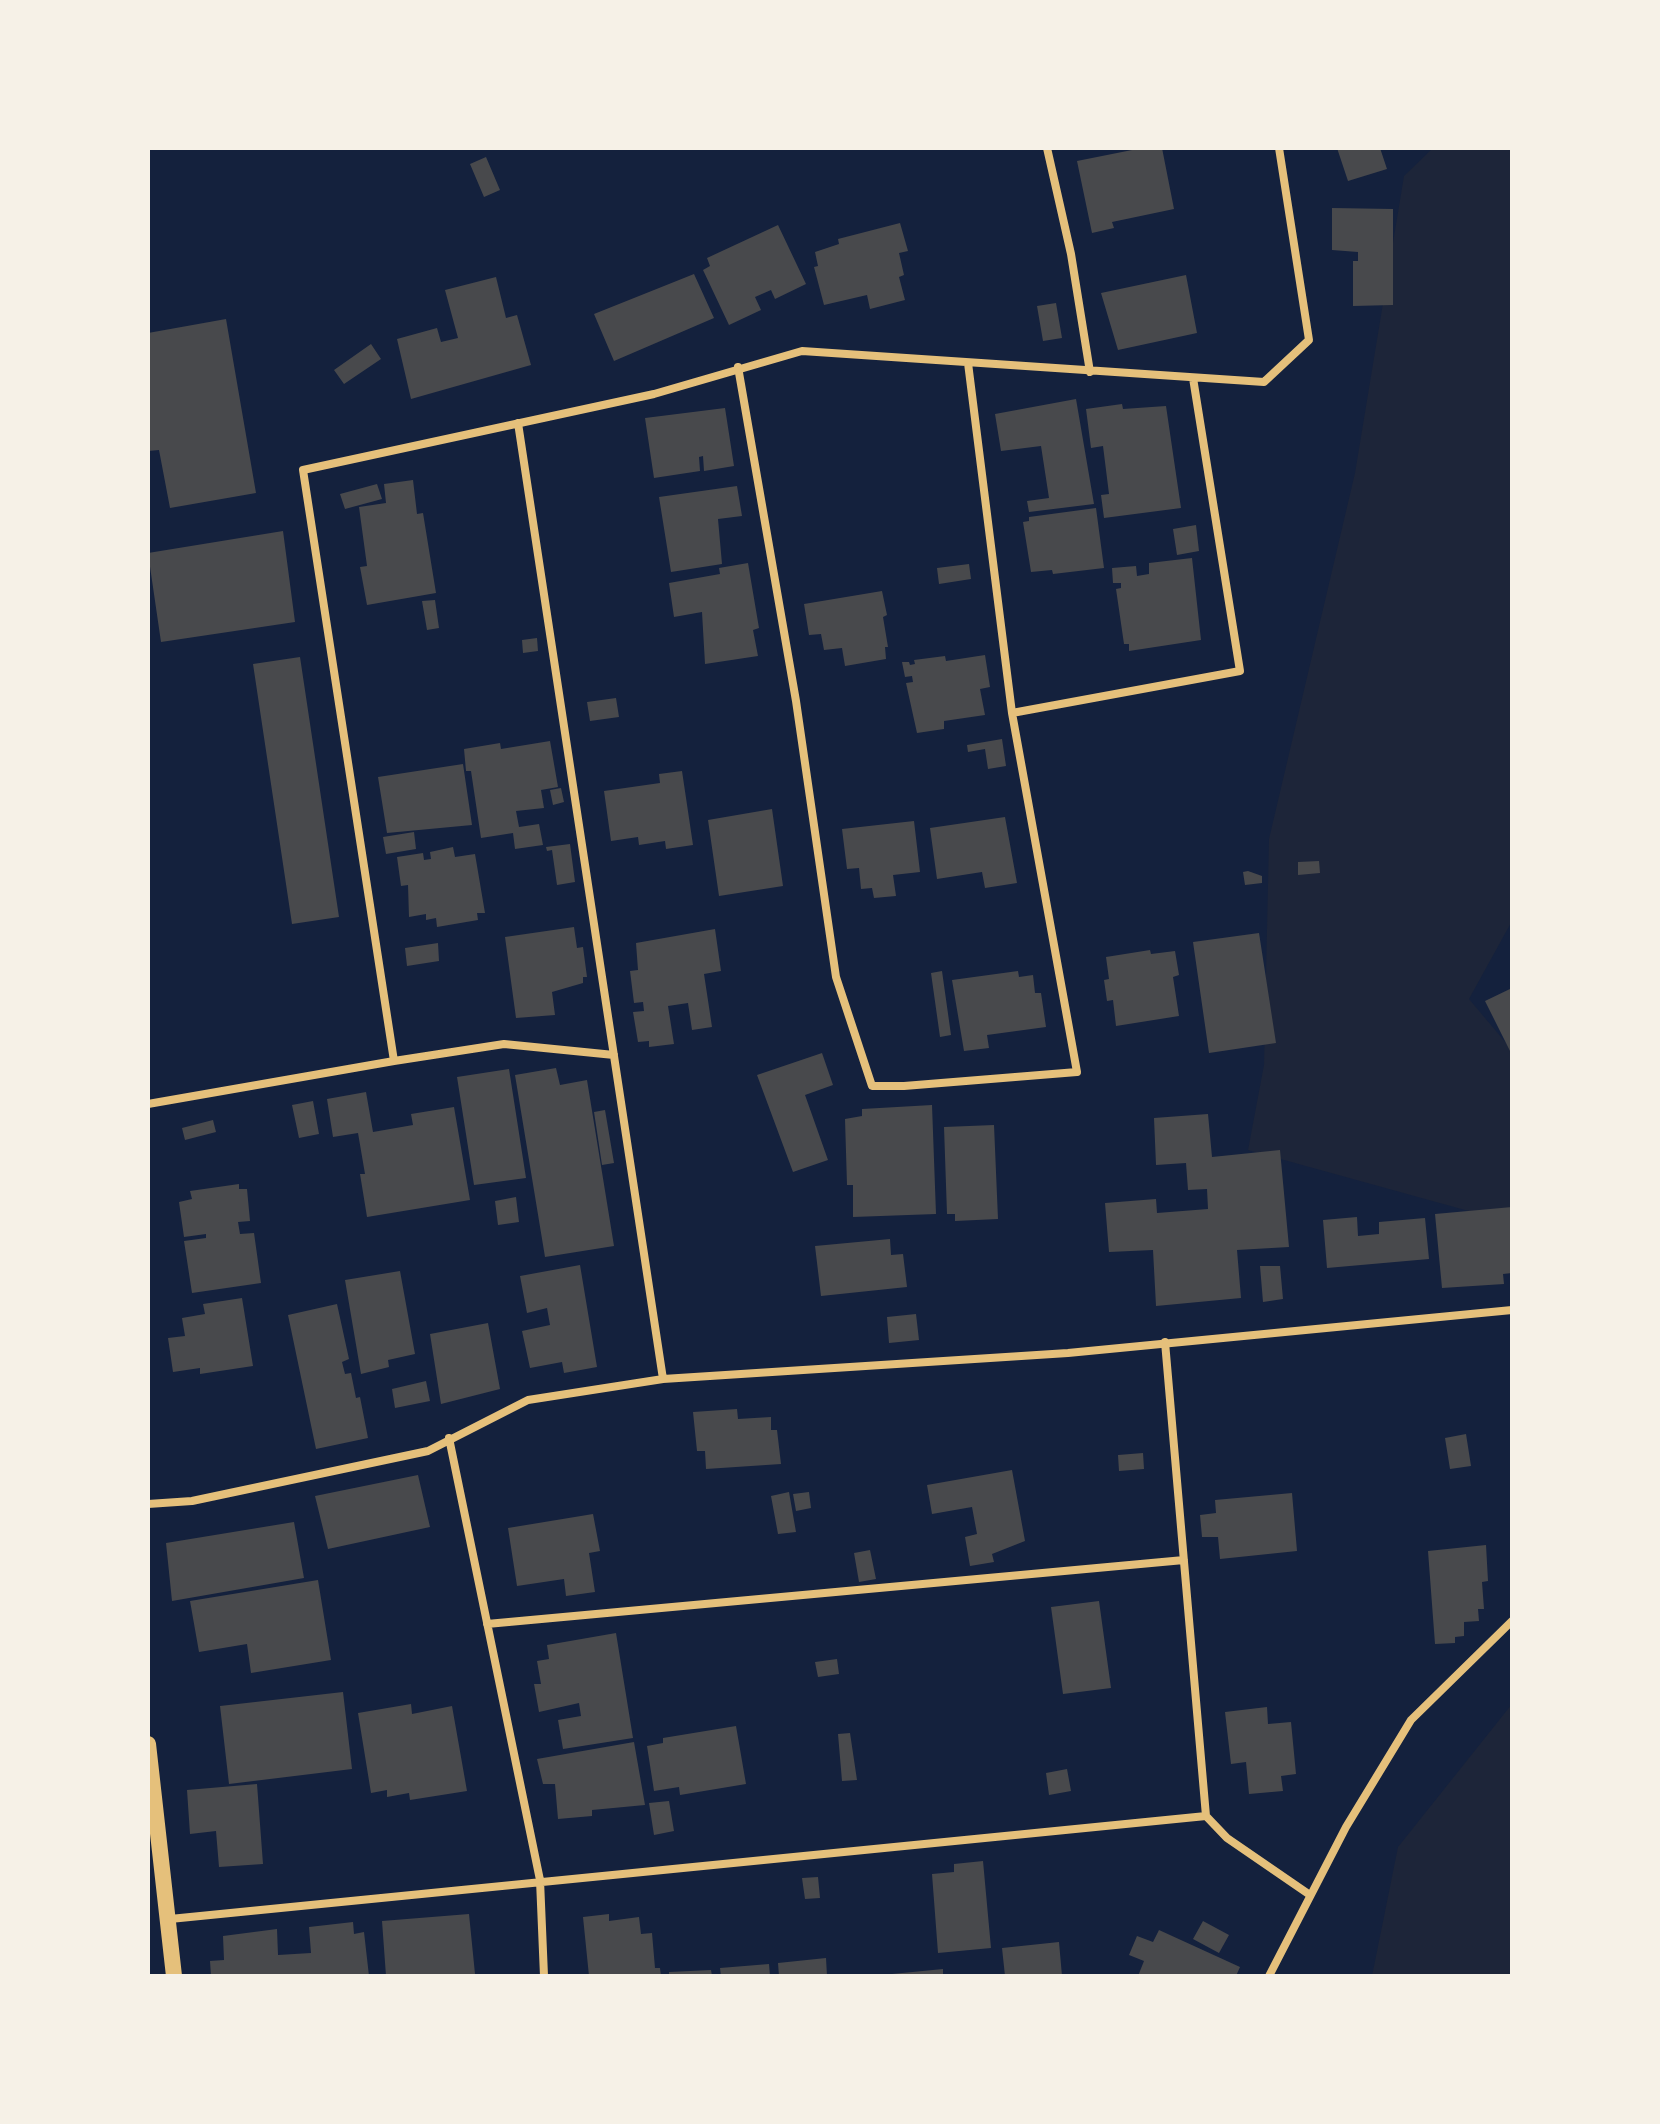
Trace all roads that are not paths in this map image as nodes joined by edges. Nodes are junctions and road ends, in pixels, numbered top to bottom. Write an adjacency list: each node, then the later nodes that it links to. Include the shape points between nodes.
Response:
1 (1047, 148): 5 (street)
2 (1279, 148): 6 (street, via 1309,340 1264,382)
3 (968, 363): 4 (street, via 802,351); 5 (street); 8 (street)
4 (738, 367): 7 (street, via 654,394); 8 (street, via 796,701 836,977 872,1086 1077,1072)
5 (1090, 372): 6 (street)
6 (1193, 378): 8 (street, via 1240,671)
7 (518, 423): 9 (street); 10 (street, via 303,470)
8 (1012, 713)
9 (614, 1055): 10 (street, via 504,1044); 14 (street)
10 (394, 1061): 11 (street)
11 (148, 1104)
12 (1512, 1310): 13 (street)
13 (1165, 1342): 14 (street, via 896,1366); 17 (street)
14 (663, 1379): 15 (street, via 528,1400)
15 (449, 1438): 16 (street, via 428,1451 192,1501); 19 (street)
16 (148, 1504)
17 (1184, 1560): 19 (street); 21 (street)
18 (1512, 1621): 23 (street, via 1411,1720)
19 (487, 1624): 22 (street)
20 (148, 1744): 24 (main road)
21 (1206, 1816): 22 (street); 23 (street, via 1227,1838)
22 (540, 1880): 24 (street); 26 (street)
23 (1310, 1895): 27 (street)
24 (170, 1919): 25 (main road)
25 (174, 1976)
26 (544, 1976)
27 (1269, 1976)

